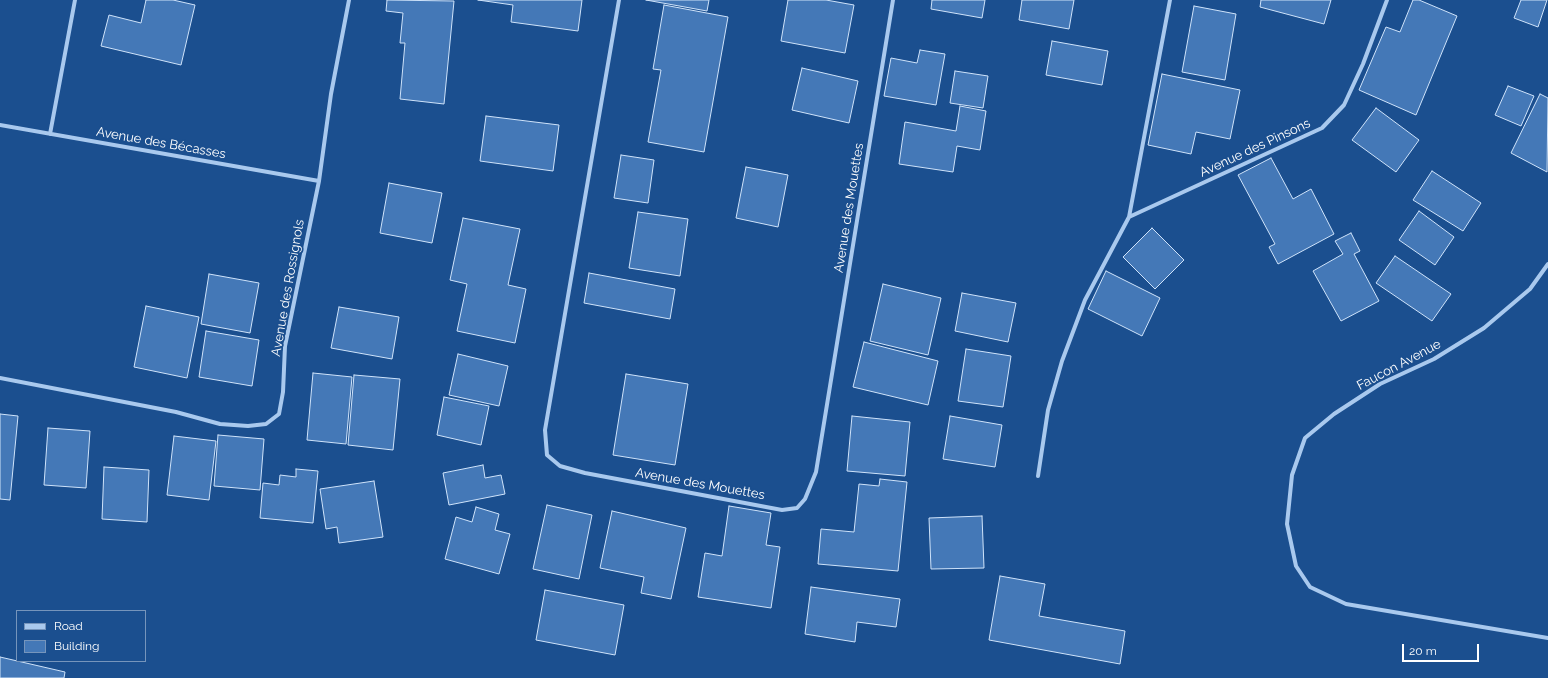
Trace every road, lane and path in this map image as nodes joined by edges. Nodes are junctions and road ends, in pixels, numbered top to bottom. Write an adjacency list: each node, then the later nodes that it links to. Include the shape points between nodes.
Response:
1 (74, 0): 8 (street)
2 (349, 0): 9 (street, Avenue des Rossignols, via 331,94)
3 (619, 0): 4 (street, Avenue des Mouettes, via 545,430 547,455 560,466 585,473 782,510 797,508 806,499 816,472)
4 (893, 0)
5 (1170, 0): 10 (street)
6 (1387, 0): 10 (street, Avenue des Pinsons, via 1364,64 1344,105 1322,128)
7 (0, 125): 8 (street, Avenue des Bécasses)
8 (50, 134): 9 (street, Avenue des Bécasses)
9 (319, 181): 12 (street, Avenue des Rossignols, via 285,346 280,414 266,424 220,424 176,412)
10 (1130, 216): 13 (street, via 1085,300 1062,361 1048,410)
11 (1548, 264): 14 (street, Faucon Avenue, via 1530,289 1484,328 1434,359 1380,384 1334,414 1305,438 1292,475 1286,524 1296,566 1310,587 1346,604)
12 (0, 378)
13 (1038, 476)
14 (1548, 638)

